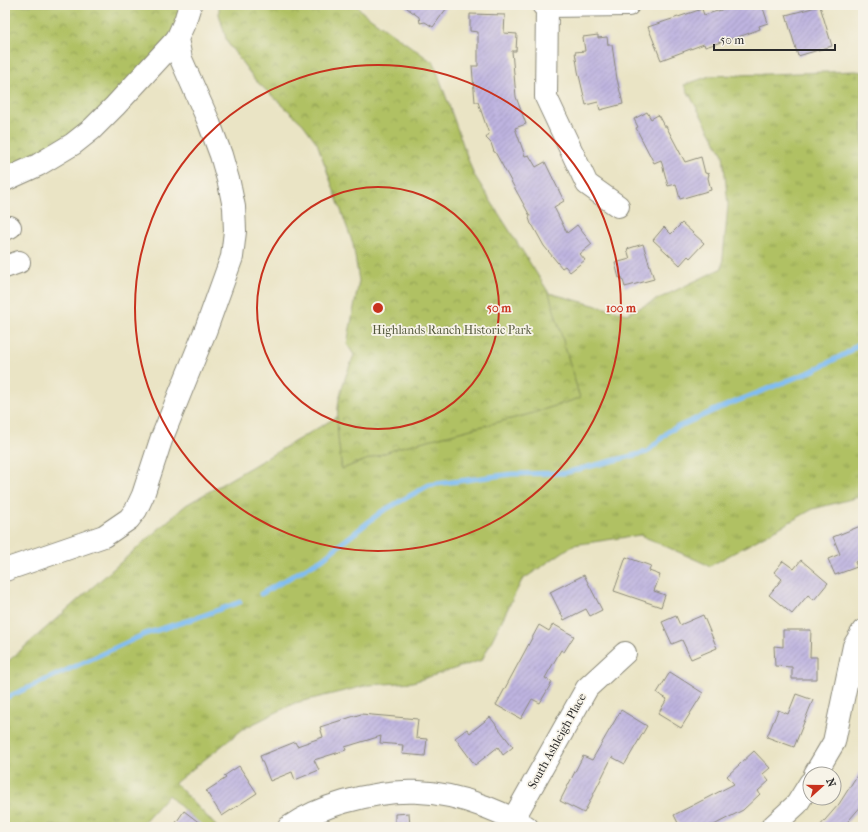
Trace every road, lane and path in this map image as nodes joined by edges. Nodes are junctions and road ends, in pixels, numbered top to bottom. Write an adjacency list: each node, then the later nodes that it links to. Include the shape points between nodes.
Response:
1 (190, 5): 4 (street)
2 (628, 5): 3 (street)
3 (545, 6): 6 (street, via 546,97 587,184)
4 (177, 39): 5 (street, via 92,129 38,165); 7 (street, via 181,59 208,120 229,183 236,231 232,257 136,510 129,519 104,536)
5 (5, 180)
6 (618, 206)
7 (5, 570)
8 (863, 631): 10 (street, via 854,646 834,742)
9 (625, 653): 12 (street, South Ashleigh Place, via 587,688)
10 (820, 766)
11 (802, 796): 14 (street, via 797,804)
12 (520, 822): 13 (street, via 470,801 427,792 363,796 319,809)
13 (289, 827)
14 (772, 827)

